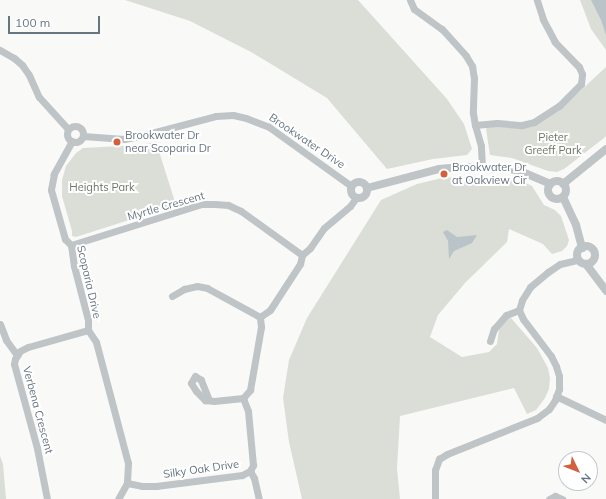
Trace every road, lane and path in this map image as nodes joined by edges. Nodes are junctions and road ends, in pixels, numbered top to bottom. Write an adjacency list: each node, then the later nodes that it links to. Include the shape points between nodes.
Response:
1 (410, 0): 4 (street, via 414,9 442,30 472,66)
2 (537, 0): 4 (street, via 555,42 579,67 582,74 581,84 560,106 534,122 522,125)
3 (0, 50): 5 (street, via 22,65 39,97)
4 (475, 125): 9 (street, via 481,146)
5 (68, 129): 6 (street, via 75,125 80,127); 7 (street, via 68,137)
6 (83, 136): 7 (street, Brookwater Drive, via 78,141); 12 (street, Brookwater Drive, via 140,136 206,118 233,115 269,127)
7 (72, 141): 16 (street, Scoparia Drive, via 54,174 51,190 65,239)
8 (606, 149): 11 (street)
9 (482, 166): 10 (street, via 520,171); 13 (street, via 438,169)
10 (550, 184): 11 (street, via 556,181); 14 (street, via 548,191 551,196)
11 (564, 184): 14 (street, via 566,192)
12 (351, 186): 13 (street, via 360,182); 15 (street, via 350,192)
13 (367, 188): 15 (street, via 365,196)
14 (562, 197): 17 (street, via 576,224)
15 (356, 198): 18 (street, via 324,228)
16 (71, 246): 18 (street, Myrtle Crescent, via 202,204 215,204 228,205 241,212); 27 (street, Scoparia Drive)
17 (582, 248): 19 (street, via 578,251); 20 (street, via 589,248 594,254 591,262)
18 (302, 255): 24 (street, via 300,264 270,310)
19 (578, 260): 20 (street); 23 (street, via 560,264 530,287)
20 (586, 264): 21 (street)
21 (606, 292)
22 (172, 296): 24 (street, via 184,289 197,286 207,288)
23 (519, 310): 28 (street, via 506,315 494,329); 30 (street, via 556,366 559,376)
24 (260, 317): 31 (street, via 250,390)
25 (0, 324): 29 (street, via 6,340)
26 (97, 328): 27 (street)
27 (89, 332): 29 (street, Verbena Crescent, via 28,347); 35 (street, Scoparia Drive, via 96,342 126,452)
28 (490, 341)
29 (17, 356): 36 (street, Verbena Crescent, via 14,364 37,448)
30 (556, 396): 33 (street); 39 (street, via 549,409 537,418 439,459 435,470)
31 (243, 398): 32 (street); 34 (street, Silky Oak Drive, via 248,411 253,465)
32 (209, 400)
33 (606, 420)
34 (250, 471): 35 (street, Silky Oak Drive, via 242,475 156,486); 38 (street)
35 (126, 484): 37 (street, Scoparia Drive)
36 (47, 499)
37 (118, 499)
38 (258, 499)
39 (436, 499)
40 (549, 499): 41 (street, via 555,496)
41 (562, 499)

